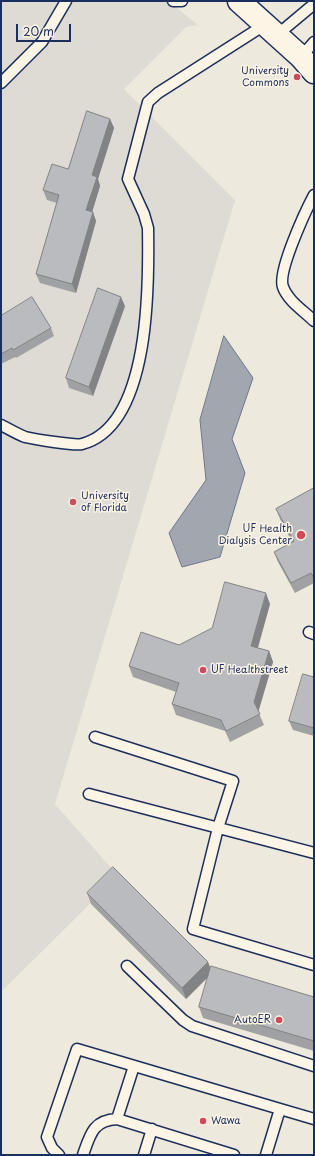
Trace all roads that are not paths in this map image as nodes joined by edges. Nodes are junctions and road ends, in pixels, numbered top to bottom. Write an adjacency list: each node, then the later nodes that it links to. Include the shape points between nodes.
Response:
1 (66, 1): 8 (lane, via 42,42)
2 (173, 1): 3 (lane)
3 (182, 1)
4 (239, 1): 6 (street)
5 (314, 4): 6 (lane)
6 (272, 30): 7 (street); 11 (lane, via 158,93 148,102 128,180 148,228 146,319 137,371 124,405 112,424 99,437 81,445 26,437)
7 (310, 57)
8 (1, 83)
9 (314, 195): 10 (lane, via 299,226 283,274 282,286 288,296)
10 (314, 321)
11 (1, 425)
12 (95, 737): 14 (lane, via 233,781)
13 (89, 794): 14 (lane)
14 (218, 828): 15 (lane); 16 (lane, via 193,929)
15 (314, 853)
16 (314, 965)
17 (127, 966): 19 (lane, via 192,1026)
18 (134, 1066): 20 (lane); 21 (lane); 24 (lane, via 77,1049 47,1137)
19 (314, 1066)
20 (280, 1109): 22 (lane); 28 (lane)
21 (117, 1119): 23 (lane); 25 (lane, via 106,1119 96,1125)
22 (314, 1119)
23 (152, 1129): 26 (lane); 27 (lane)
24 (59, 1155)
25 (83, 1155)
26 (144, 1155)
27 (234, 1155)
28 (266, 1155)

